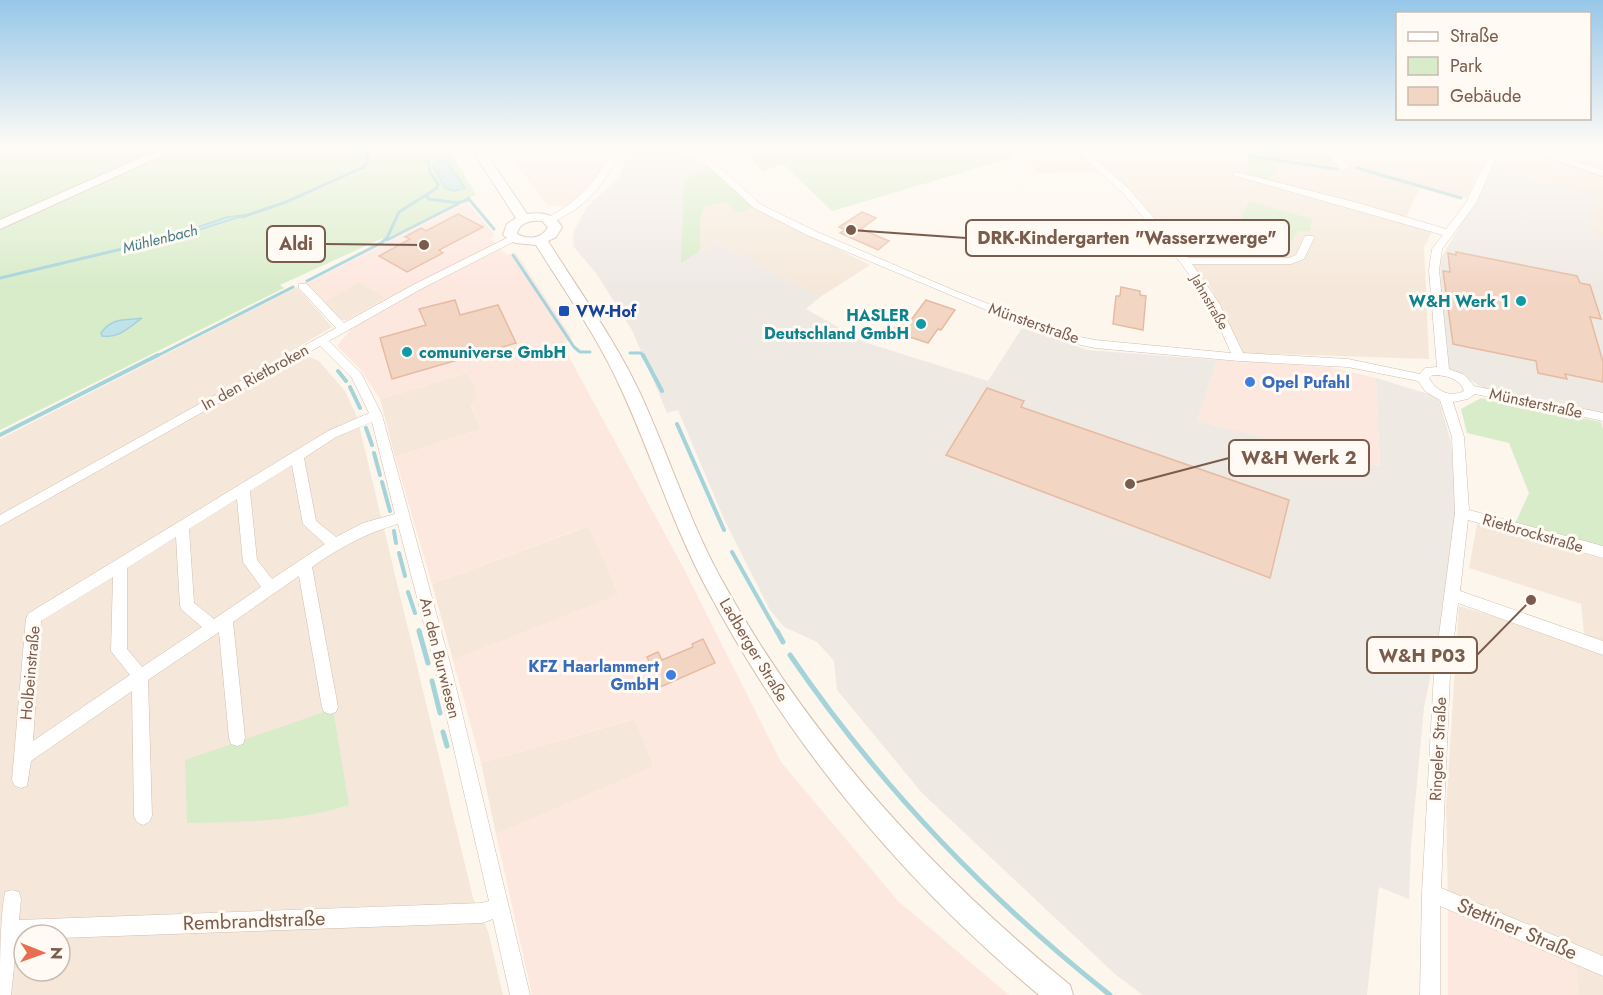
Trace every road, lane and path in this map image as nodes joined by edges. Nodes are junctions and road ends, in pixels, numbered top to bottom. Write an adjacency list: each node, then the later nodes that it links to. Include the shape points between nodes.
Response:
1 (71, 193): 10 (main road)
2 (506, 193): 8 (main road)
3 (591, 193): 9 (street)
4 (744, 193): 19 (street, Münsterstraße, via 758,206 801,228 1062,336 1095,344)
5 (1128, 193): 15 (street, Jahnstraße)
6 (1310, 193): 11 (street)
7 (1475, 193): 11 (street)
8 (523, 219): 9 (main road); 12 (main road, via 511,228)
9 (550, 220): 14 (main road, via 554,230)
10 (0, 225)
11 (1448, 233): 20 (street, via 1437,249 1434,270)
12 (513, 238): 14 (main road, via 525,242); 17 (street, In den Rietbroken)
13 (1310, 238): 15 (street, via 1300,257 1292,261)
14 (540, 240): 53 (main road, Ladberger Straße, via 609,348 713,582 809,737 858,800 949,897)
15 (1185, 261): 19 (street, Jahnstraße, via 1214,303)
16 (303, 286): 17 (street)
17 (344, 328): 18 (street, In den Rietbroken)
18 (321, 340): 24 (street, An den Burwiesen, via 357,376); 30 (street, In den Rietbroken)
19 (1239, 357): 21 (street, Münsterstraße, via 1348,363)
20 (1443, 371): 21 (street, via 1429,371); 22 (street, Münsterstraße, via 1460,378)
21 (1423, 378): 23 (street, Münsterstraße, via 1428,388)
22 (1470, 389): 23 (street, Münsterstraße, via 1464,398); 25 (street, Münsterstraße)
23 (1445, 397): 28 (street, Ringeler Straße, via 1458,437)
24 (376, 415): 26 (street, Holbeinstraße, via 351,424); 29 (street, An den Burwiesen)
25 (1603, 417)
26 (297, 456): 27 (street, Holbeinstraße); 32 (street, via 310,524)
27 (243, 490): 31 (street, Holbeinstraße); 36 (street, via 250,562)
28 (1462, 513): 33 (street, Rietbrockstraße); 37 (street, Ringeler Straße)
29 (403, 517): 32 (street, Holbeinstraße, via 368,527); 48 (street, An den Burwiesen, via 447,682)
30 (0, 521)
31 (182, 526): 35 (street, Holbeinstraße); 38 (street, via 187,606)
32 (335, 544): 34 (street, Holbeinstraße)
33 (1603, 552)
34 (304, 564): 36 (street, Holbeinstraße); 41 (street)
35 (120, 565): 40 (street, via 119,651); 43 (street, Holbeinstraße, via 34,618)
36 (269, 587): 38 (street, Holbeinstraße)
37 (1452, 595): 39 (street); 46 (street, Ringeler Straße, via 1442,673)
38 (218, 622): 40 (street, Holbeinstraße); 42 (street)
39 (1603, 648)
40 (140, 676): 43 (street, Holbeinstraße); 45 (street)
41 (330, 707)
42 (237, 738)
43 (23, 757): 44 (street, Holbeinstraße)
44 (21, 780)
45 (143, 816)
46 (1431, 893): 50 (street, Stettiner Straße); 54 (street, Ringeler Straße)
47 (12, 899): 49 (street)
48 (499, 907): 49 (street, Rembrandtstraße, via 482,913); 52 (street, An den Burwiesen)
49 (8, 930): 51 (street)
50 (1603, 966)
51 (1, 995)
52 (520, 995)
53 (1060, 995)
54 (1430, 995)

